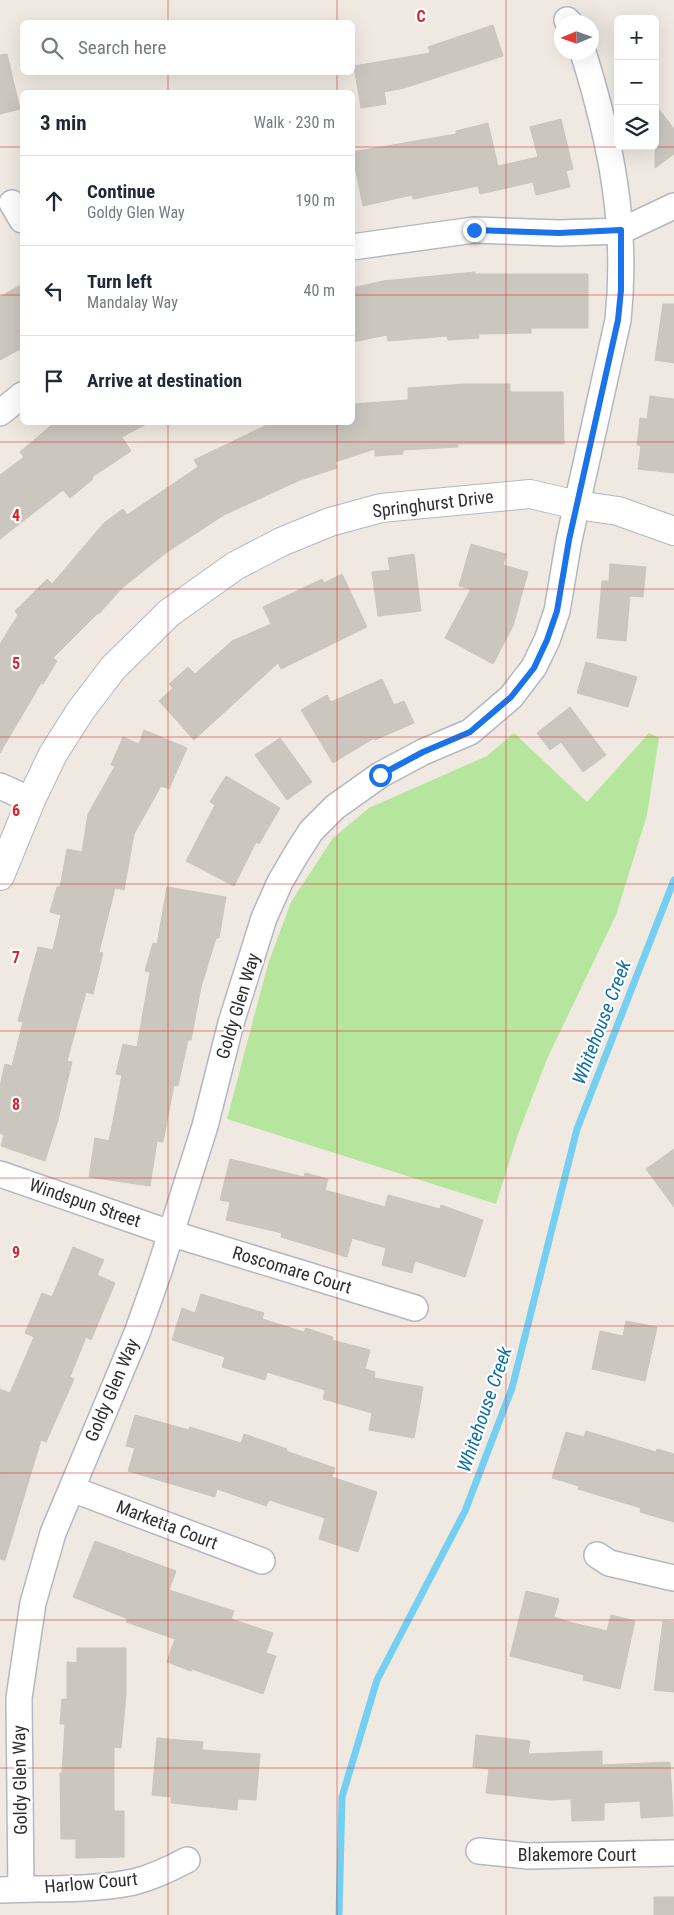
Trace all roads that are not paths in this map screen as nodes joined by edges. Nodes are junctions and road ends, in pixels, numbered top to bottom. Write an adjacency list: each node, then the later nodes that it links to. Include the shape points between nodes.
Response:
1 (585, 60): 3 (street, Goldy Glen Way, via 613,172)
2 (674, 206): 3 (street)
3 (621, 230): 4 (street, via 559,233 474,230); 7 (street, Goldy Glen Way, via 618,320)
4 (355, 246)
5 (20, 397): 6 (street)
6 (0, 413)
7 (577, 505): 8 (street, Springhurst Drive, via 618,511); 10 (street, Springhurst Drive, via 530,494 381,508 330,522 235,566 169,613 113,668 53,754); 13 (street, Goldy Glen Way, via 557,611 534,668 511,697 470,732 380,775 334,807 311,831 280,882 264,918 231,1023 205,1126)
8 (674, 531)
9 (0, 786): 10 (street)
10 (31, 800): 11 (street, Springhurst Drive)
11 (0, 876)
12 (0, 1174): 13 (street, Windspun Street)
13 (170, 1233): 14 (street, Roscomare Court); 15 (street, Goldy Glen Way, via 137,1333)
14 (415, 1308)
15 (72, 1489): 17 (street, Marketta Court); 22 (street, Goldy Glen Way, via 53,1533 33,1603 19,1698)
16 (597, 1555): 18 (street, via 609,1563)
17 (262, 1561)
18 (674, 1578)
19 (479, 1851): 20 (street, Blakemore Court, via 528,1856)
20 (674, 1854)
21 (187, 1860): 22 (street, Harlow Court, via 133,1882)
22 (11, 1889)

